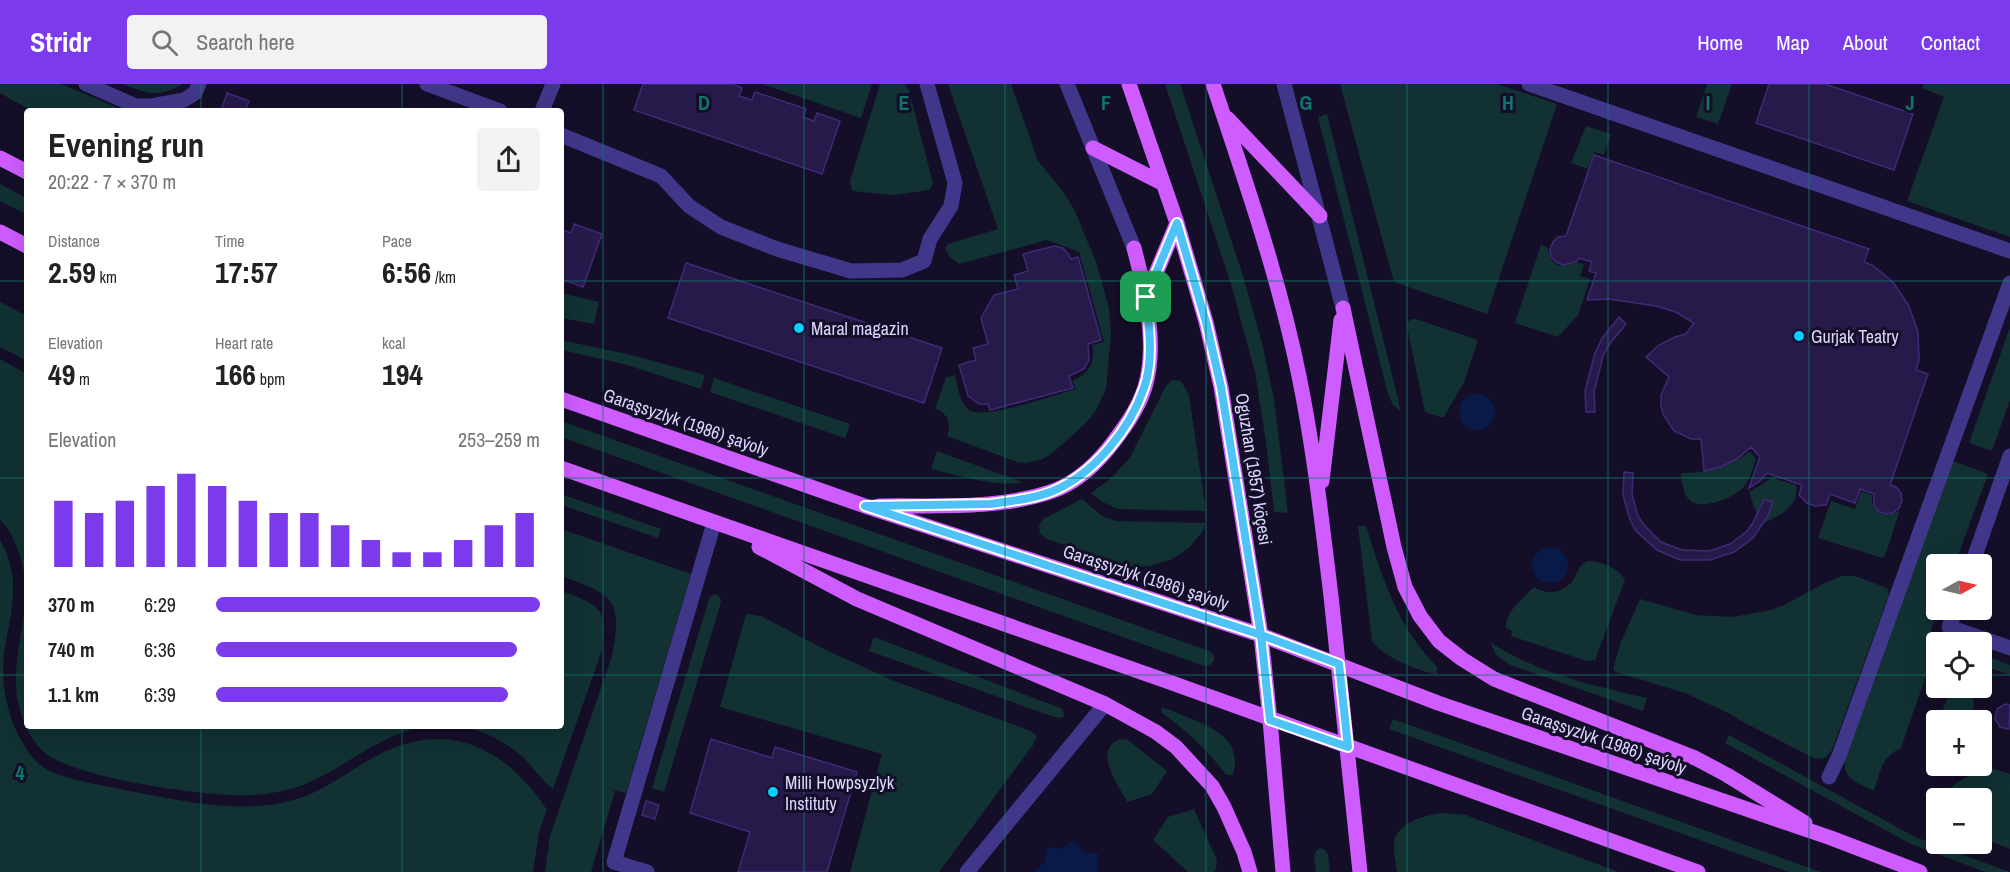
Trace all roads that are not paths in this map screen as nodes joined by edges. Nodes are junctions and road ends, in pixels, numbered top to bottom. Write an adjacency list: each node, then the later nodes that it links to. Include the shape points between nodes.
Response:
1 (86, 84): 2 (street, via 136,106 151,106 184,100 195,93)
2 (199, 84)
3 (427, 84): 11 (street)
4 (553, 84): 12 (street)
5 (927, 84): 14 (street, via 955,183 951,206 930,239 924,261 902,270 851,271 721,227 689,206 661,176)
6 (1067, 84): 15 (street)
7 (1129, 84): 18 (main road, Oguzhan (1957) köçesi)
8 (1213, 84): 13 (main road)
9 (1284, 84): 19 (street)
10 (1529, 84): 24 (street)
11 (492, 108)
12 (543, 108)
13 (1223, 114): 19 (main road); 31 (main road, via 1281,299 1299,376)
14 (564, 136)
15 (1093, 148): 18 (main road); 23 (street)
16 (0, 158): 17 (main road)
17 (24, 170)
18 (1162, 183): 20 (main road, Oguzhan (1957) köçesi)
19 (1320, 216): 27 (street)
20 (1177, 223): 26 (main road); 36 (main road, Oguzhan (1957) köçesi, via 1221,387)
21 (0, 232): 22 (main road)
22 (24, 244)
23 (1134, 248): 26 (main road)
24 (2010, 251)
25 (2010, 283): 42 (street)
26 (1146, 297): 32 (main road, via 1149,334 1144,387 1123,431 1089,469 1053,491 1010,501)
27 (1343, 308): 31 (main road); 43 (main road, via 1405,587 1439,641 1494,679 1695,758)
28 (564, 400): 32 (main road, Garaşsyzlyk (1986) şaýoly)
29 (2010, 456): 34 (street)
30 (564, 469): 33 (main road)
31 (1320, 501): 38 (main road)
32 (865, 506): 36 (main road, Garaşsyzlyk (1986) şaýoly)
33 (714, 523): 39 (main road, via 857,599); 40 (main road); 44 (street, via 614,862)
34 (1976, 554)
35 (1952, 620): 37 (street, via 1949,627)
36 (1261, 635): 38 (main road, Garaşsyzlyk (1986) şaýoly); 40 (main road, Oguzhan (1957) köçesi)
37 (2010, 648)
38 (1339, 664): 41 (main road); 43 (main road, Garaşsyzlyk (1986) şaýoly, via 1438,703)
39 (1105, 704): 45 (street); 46 (main road, via 1176,747 1212,786)
40 (1270, 720): 41 (main road); 47 (main road, Oguzhan (1957) köçesi)
41 (1348, 747): 48 (main road); 49 (main road)
42 (1829, 777)
43 (1831, 838): 50 (main road, Garaşsyzlyk (1986) şaýoly)
44 (647, 872)
45 (967, 872)
46 (1250, 872)
47 (1283, 872)
48 (1360, 872)
49 (1698, 872)
50 (1920, 872)

